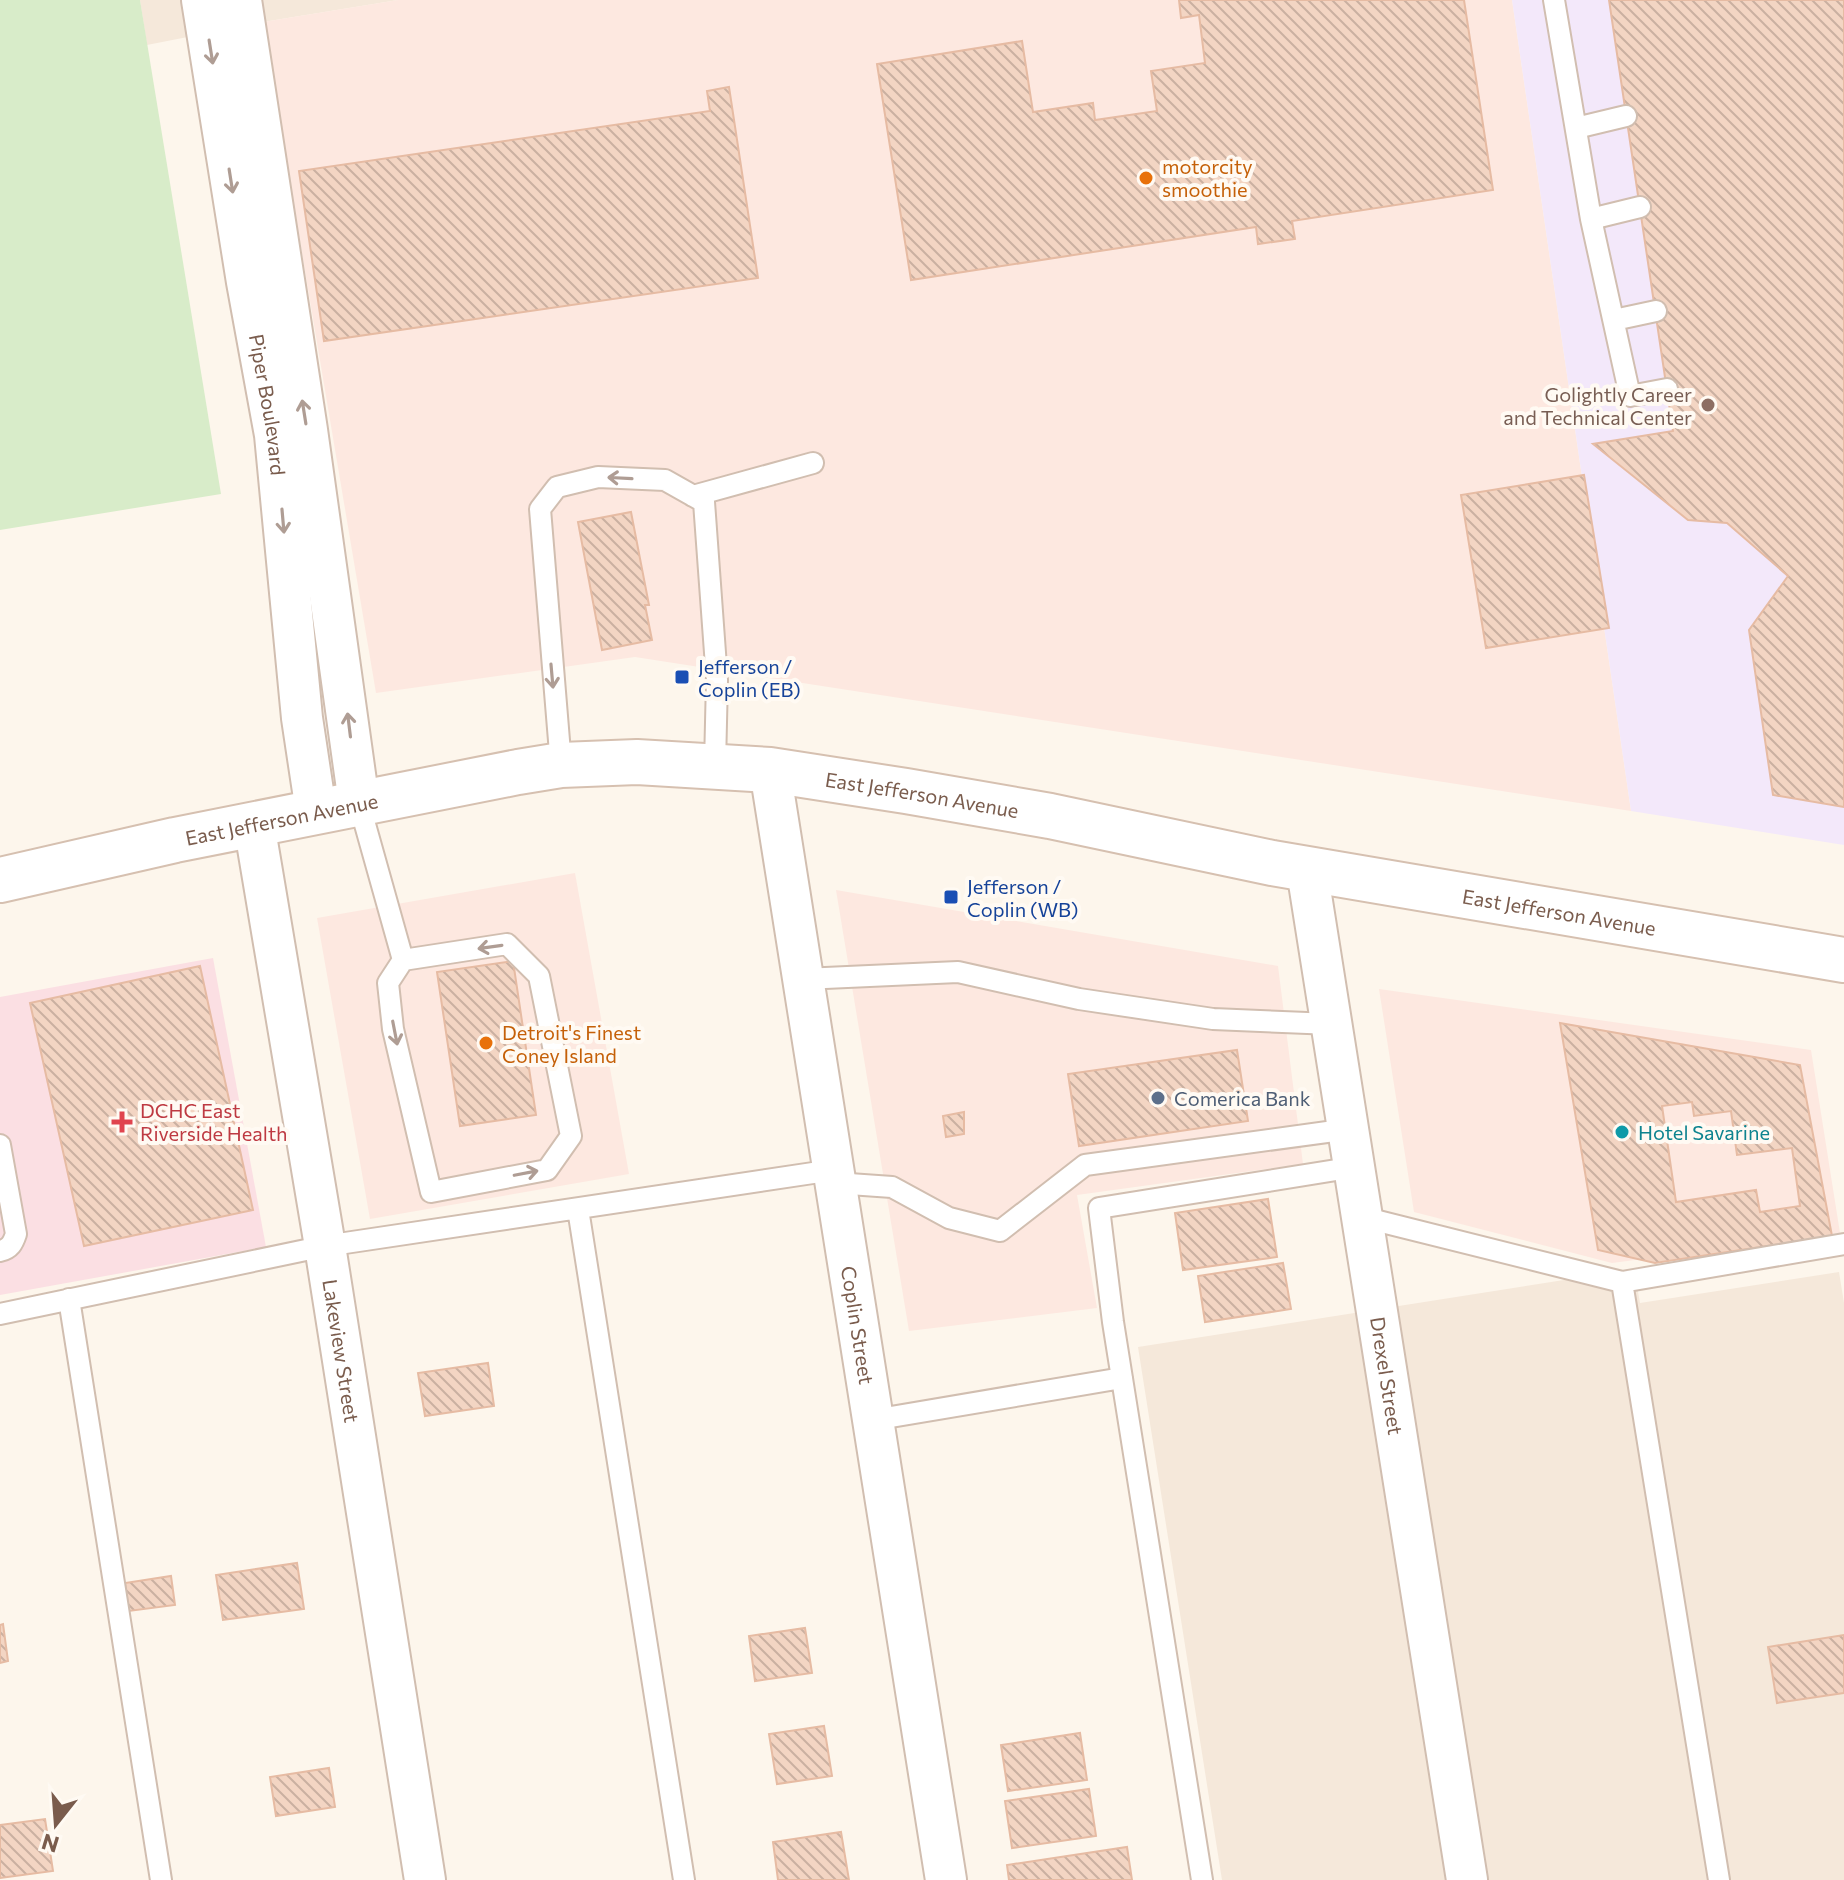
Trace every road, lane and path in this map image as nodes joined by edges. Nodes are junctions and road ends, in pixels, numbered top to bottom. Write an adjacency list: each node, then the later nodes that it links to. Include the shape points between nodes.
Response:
1 (202, 0): 17 (street, Piper Boulevard, one-way to 17, via 275,435)
2 (241, 0): 16 (street, Piper Boulevard, one-way to 2)
3 (1554, 0): 5 (lane)
4 (1626, 116): 5 (lane)
5 (1576, 128): 7 (lane)
6 (1640, 207): 7 (lane)
7 (1591, 219): 9 (lane)
8 (1656, 311): 9 (lane)
9 (1614, 320): 10 (lane, via 1630,396)
10 (1667, 389)
11 (813, 463): 12 (lane)
12 (693, 496): 13 (lane, one-way to 13, via 665,480 598,477 557,487 540,509); 14 (lane, via 704,502 717,680)
13 (561, 765): 14 (main road, East Jefferson Avenue); 16 (main road, East Jefferson Avenue)
14 (715, 765): 15 (main road, East Jefferson Avenue)
15 (770, 770): 19 (main road, East Jefferson Avenue, via 1050,816); 23 (street, Coplin Street)
16 (359, 803): 17 (main road, East Jefferson Avenue); 21 (lane)
17 (316, 811): 18 (main road, East Jefferson Avenue)
18 (254, 824): 20 (main road, East Jefferson Avenue); 31 (street, Lakeview Street)
19 (1307, 870): 22 (main road, East Jefferson Avenue); 24 (street, Drexel Street)
20 (0, 880)
21 (403, 960): 21 (lane, one-way to 21, via 388,983 393,1029 431,1192 547,1170 571,1136 539,976 507,944)
22 (1843, 964)
23 (803, 979): 24 (lane, via 958,972 1079,999 1213,1019); 27 (street, Coplin Street)
24 (1332, 1024): 26 (street, Drexel Street)
25 (0, 1145): 32 (lane, via 16,1234 13,1244)
26 (1352, 1148): 27 (lane, via 1085,1165 1000,1231 949,1218 892,1187); 29 (street, Drexel Street); 36 (lane, via 1099,1208)
27 (834, 1177): 28 (lane); 37 (street, Coplin Street)
28 (578, 1209): 31 (lane); 40 (lane)
29 (1362, 1217): 33 (lane); 43 (street, Drexel Street)
30 (1844, 1244): 33 (lane)
31 (325, 1246): 34 (lane); 39 (street, Lakeview Street)
32 (0, 1251)
33 (1622, 1282): 44 (lane)
34 (69, 1299): 35 (lane); 38 (lane)
35 (0, 1314)
36 (1122, 1378): 37 (lane); 42 (lane)
37 (873, 1420): 41 (street, Coplin Street)
38 (161, 1880)
39 (425, 1880)
40 (684, 1880)
41 (946, 1880)
42 (1202, 1880)
43 (1467, 1880)
44 (1719, 1880)

